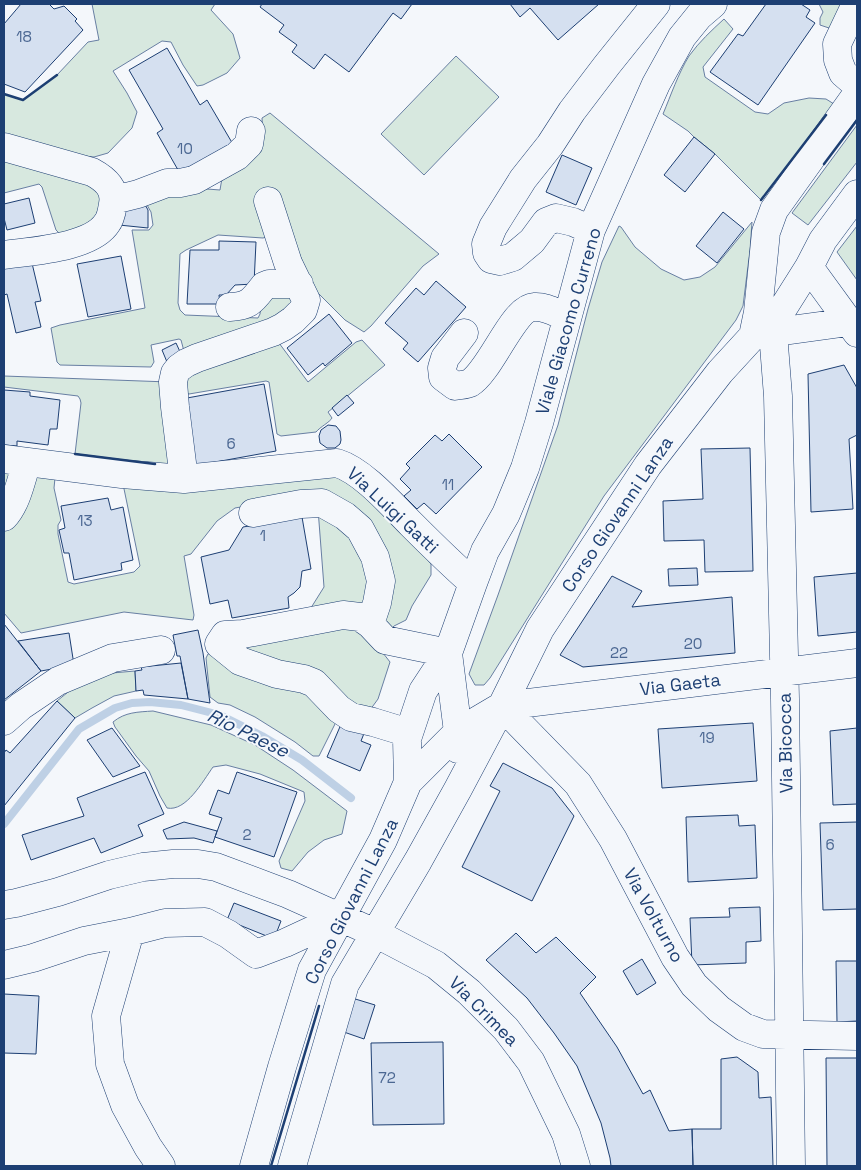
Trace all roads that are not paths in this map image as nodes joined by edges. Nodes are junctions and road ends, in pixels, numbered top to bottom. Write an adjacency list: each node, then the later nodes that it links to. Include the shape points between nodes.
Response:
1 (656, 4): 11 (street, via 606,65 523,179 493,227 486,244 487,253 491,259 500,261 513,257 532,241 546,222 556,218)
2 (713, 4): 11 (street, Viale Giacomo Curreno, via 682,37 656,84)
3 (856, 4): 4 (street, via 837,44 843,73)
4 (857, 85)
5 (857, 94): 18 (street, via 774,210 766,232 758,312)
6 (252, 130): 9 (street, via 249,144 237,156 194,180 167,183)
7 (4, 147): 9 (street, via 92,172 108,183)
8 (857, 194): 13 (street, Corso Giovanni Lanza, via 822,240)
9 (114, 200): 12 (street, via 108,222 91,237 56,248)
10 (268, 201): 14 (street, via 288,263)
11 (591, 230): 16 (street, Viale Giacomo Curreno)
12 (4, 255)
13 (809, 267): 17 (street); 18 (street, Corso Giovanni Lanza)
14 (299, 284): 15 (street, via 269,284 253,301 240,307); 21 (street, via 306,300 303,310 293,320 273,332 186,363 175,373 173,392)
15 (230, 307)
16 (567, 317): 19 (street, via 546,308 532,307 520,315 481,373 469,384 455,386 443,377 442,368 445,358); 24 (street, Viale Giacomo Curreno, via 525,468)
17 (854, 322): 18 (street)
18 (766, 329): 29 (street, Via Bicocca, via 778,396); 30 (street, Corso Giovanni Lanza, via 720,372 629,492 540,629)
19 (464, 333)
20 (15, 460): 21 (street, Via Luigi Gatti); 23 (street, via 13,503)
21 (184, 479): 24 (street, Via Luigi Gatti, via 328,463 344,465 361,476)
22 (253, 513): 25 (street, via 301,504 322,504 345,516 360,529 376,558 381,581)
23 (4, 517)
24 (473, 583): 27 (street, Viale Giacomo Curreno)
25 (370, 624): 27 (street, via 385,640); 33 (street, via 360,617 343,616 225,635 219,644 240,661 314,683 351,716)
26 (161, 650): 31 (street, via 113,658 58,681)
27 (448, 653): 32 (street, Viale Giacomo Curreno); 33 (street, Viale Giacomo Curreno, via 423,690)
28 (857, 663): 29 (street, Via Gaeta)
29 (784, 672): 30 (street, Via Gaeta); 40 (street, Via Bicocca)
30 (502, 706): 32 (street, Corso Giovanni Lanza); 35 (street, Corso Giovanni Lanza); 40 (street, Via Volturno, via 578,784 694,985 744,1027 763,1034)
31 (4, 721)
32 (458, 732): 34 (street, Corso Giovanni Lanza); 35 (street, Viale Giacomo Curreno)
33 (409, 733): 34 (street, Viale Giacomo Curreno)
34 (408, 782): 37 (street, Corso Giovanni Lanza, via 383,840)
35 (458, 789): 37 (street, Corso Giovanni Lanza, via 418,861)
36 (8, 897): 37 (street, Via Crimea, via 58,892 142,867 198,864 216,867 288,894)
37 (358, 925): 38 (street, via 256,954 205,922 165,923); 43 (street, Corso Giovanni Lanza, via 312,970); 44 (street, Corso Giovanni Lanza, via 345,984); 45 (street, Via Crimea, via 436,966 469,992 506,1029 531,1062 566,1134)
38 (130, 932): 39 (street, via 84,941); 42 (street, via 106,1016 110,1064 125,1105)
39 (4, 965)
40 (790, 1036): 41 (street, Via Volturno); 46 (street, Via Bicocca)
41 (857, 1036)
42 (161, 1166)
43 (254, 1166)
44 (292, 1166)
45 (576, 1166)
46 (791, 1166)

